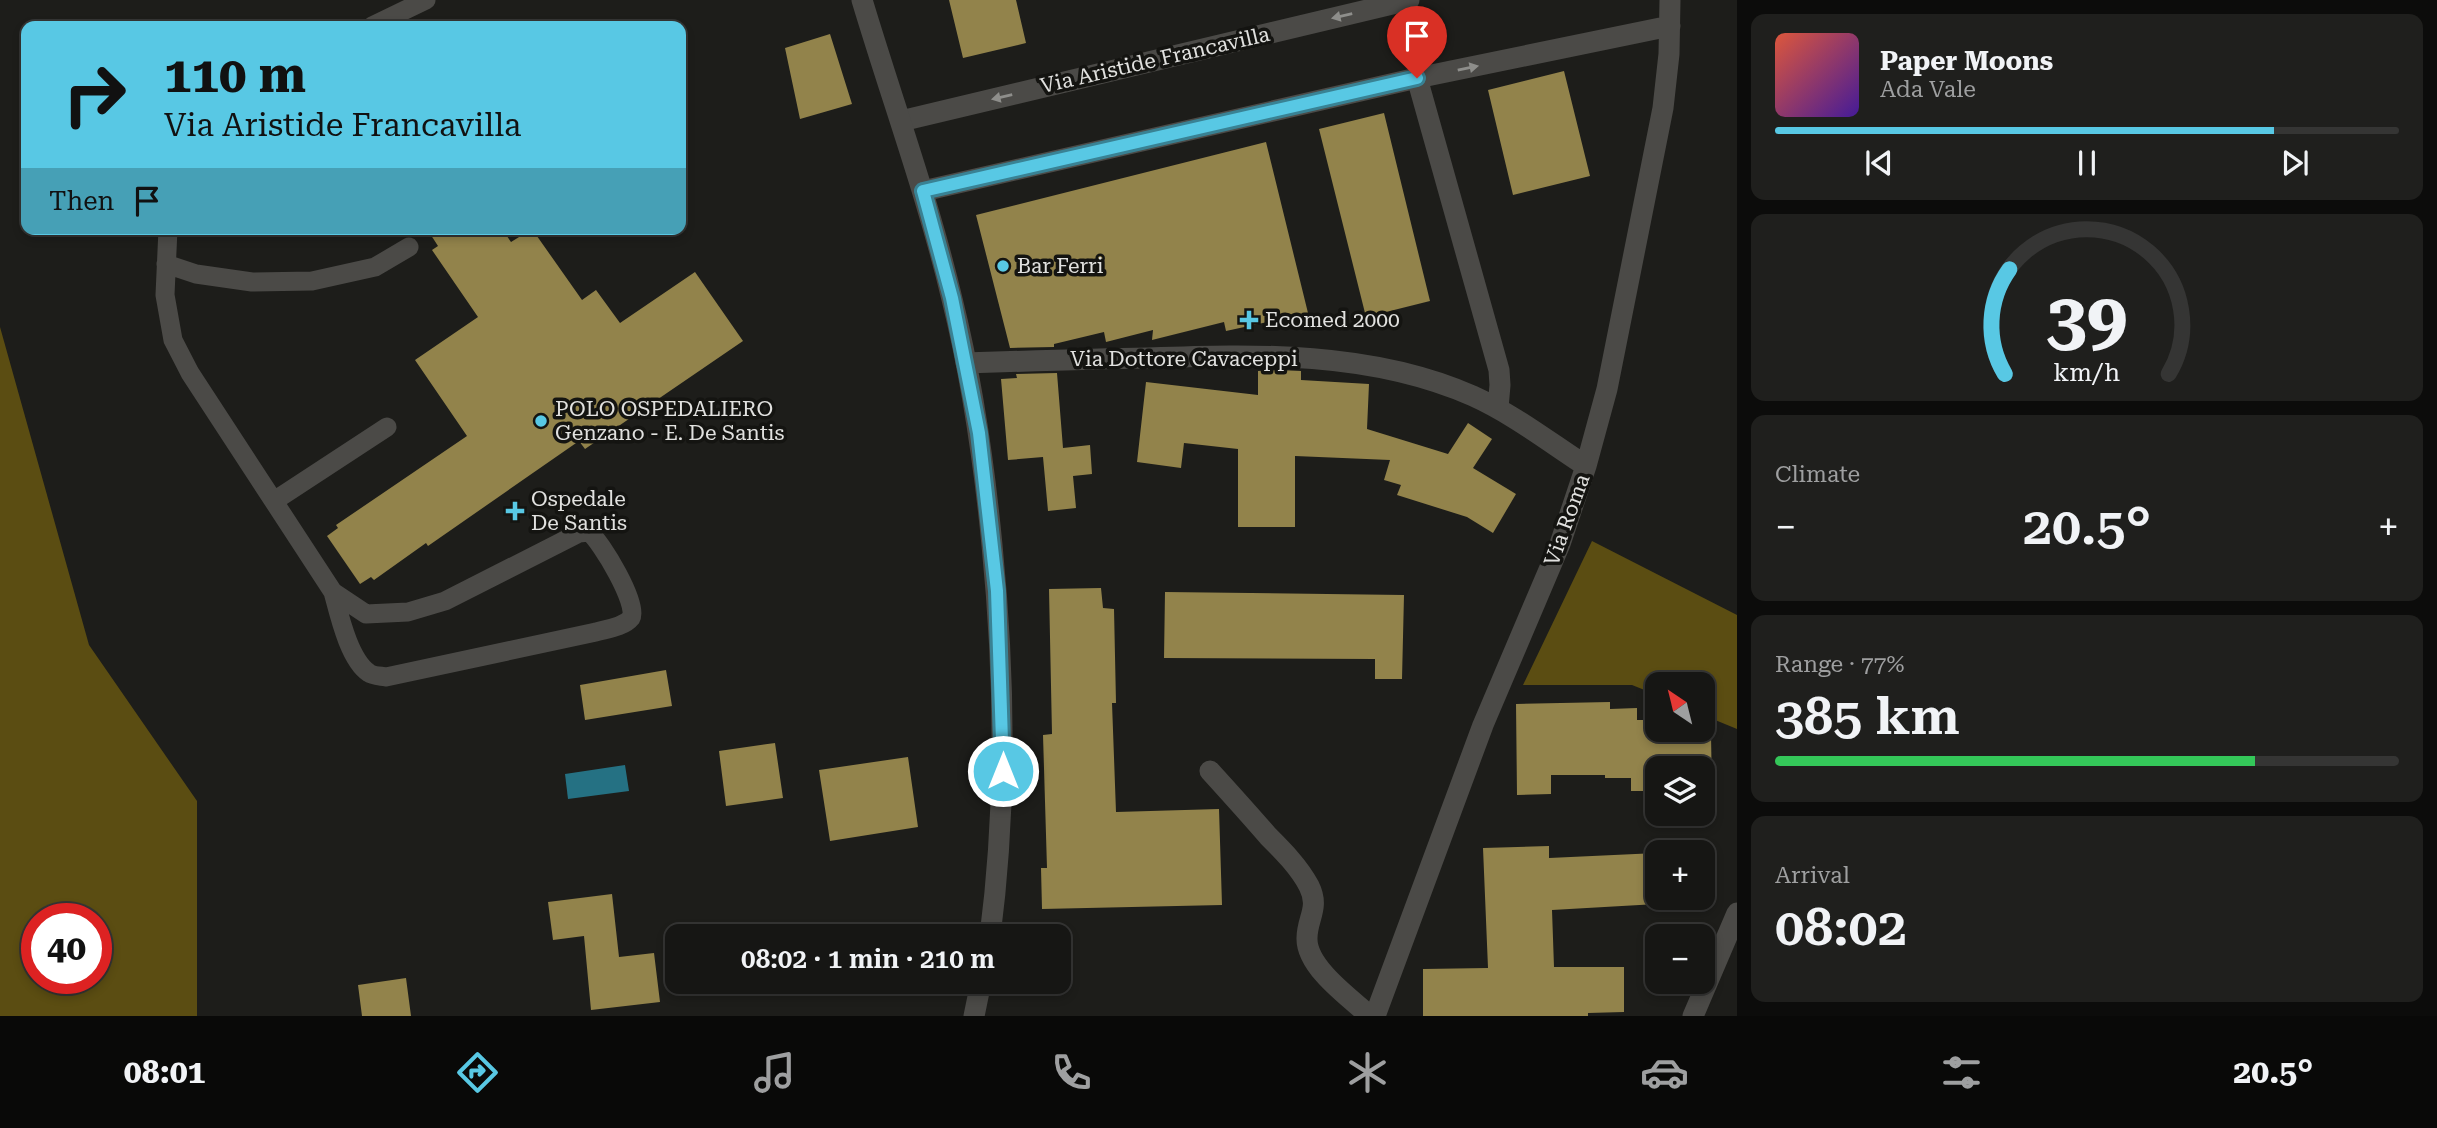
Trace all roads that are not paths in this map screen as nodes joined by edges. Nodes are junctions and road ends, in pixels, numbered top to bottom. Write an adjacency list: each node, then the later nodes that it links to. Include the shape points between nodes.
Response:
1 (426, 0): 5 (lane)
2 (862, 0): 8 (street)
3 (1409, 0): 8 (street, Via Aristide Francavilla, one-way to 8)
4 (1670, 0): 6 (street, Via Roma)
5 (382, 21)
6 (1670, 26): 7 (street, one-way to 6); 16 (street, Via Roma, via 1659,128 1607,389)
7 (1417, 78): 9 (street); 14 (street, via 1499,370)
8 (901, 121): 9 (street)
9 (923, 191): 13 (street)
10 (168, 235): 12 (lane)
11 (409, 247): 12 (lane, via 375,267 312,281 252,282 196,274)
12 (166, 264): 17 (lane, via 165,295 173,341)
13 (967, 363): 14 (street, Via Dottore Cavaceppi, via 1249,355 1301,358 1418,377); 21 (street, via 986,487 1001,671 1004,752)
14 (1498, 408): 16 (street, Via Dottore Cavaceppi)
15 (387, 427): 17 (lane)
16 (1586, 466): 24 (street, Via Roma, via 1560,544 1483,725)
17 (274, 501): 18 (lane)
18 (333, 592): 18 (lane, via 366,614 408,612 445,601 589,532 630,599 633,613 630,620 596,632 386,677 370,674 358,660)
19 (1210, 771): 24 (street, via 1307,883 1314,907 1306,936 1312,960)
20 (1737, 913): 25 (street)
21 (991, 924)
22 (979, 994): 23 (street)
23 (974, 1016)
24 (1372, 1016)
25 (1693, 1016)

